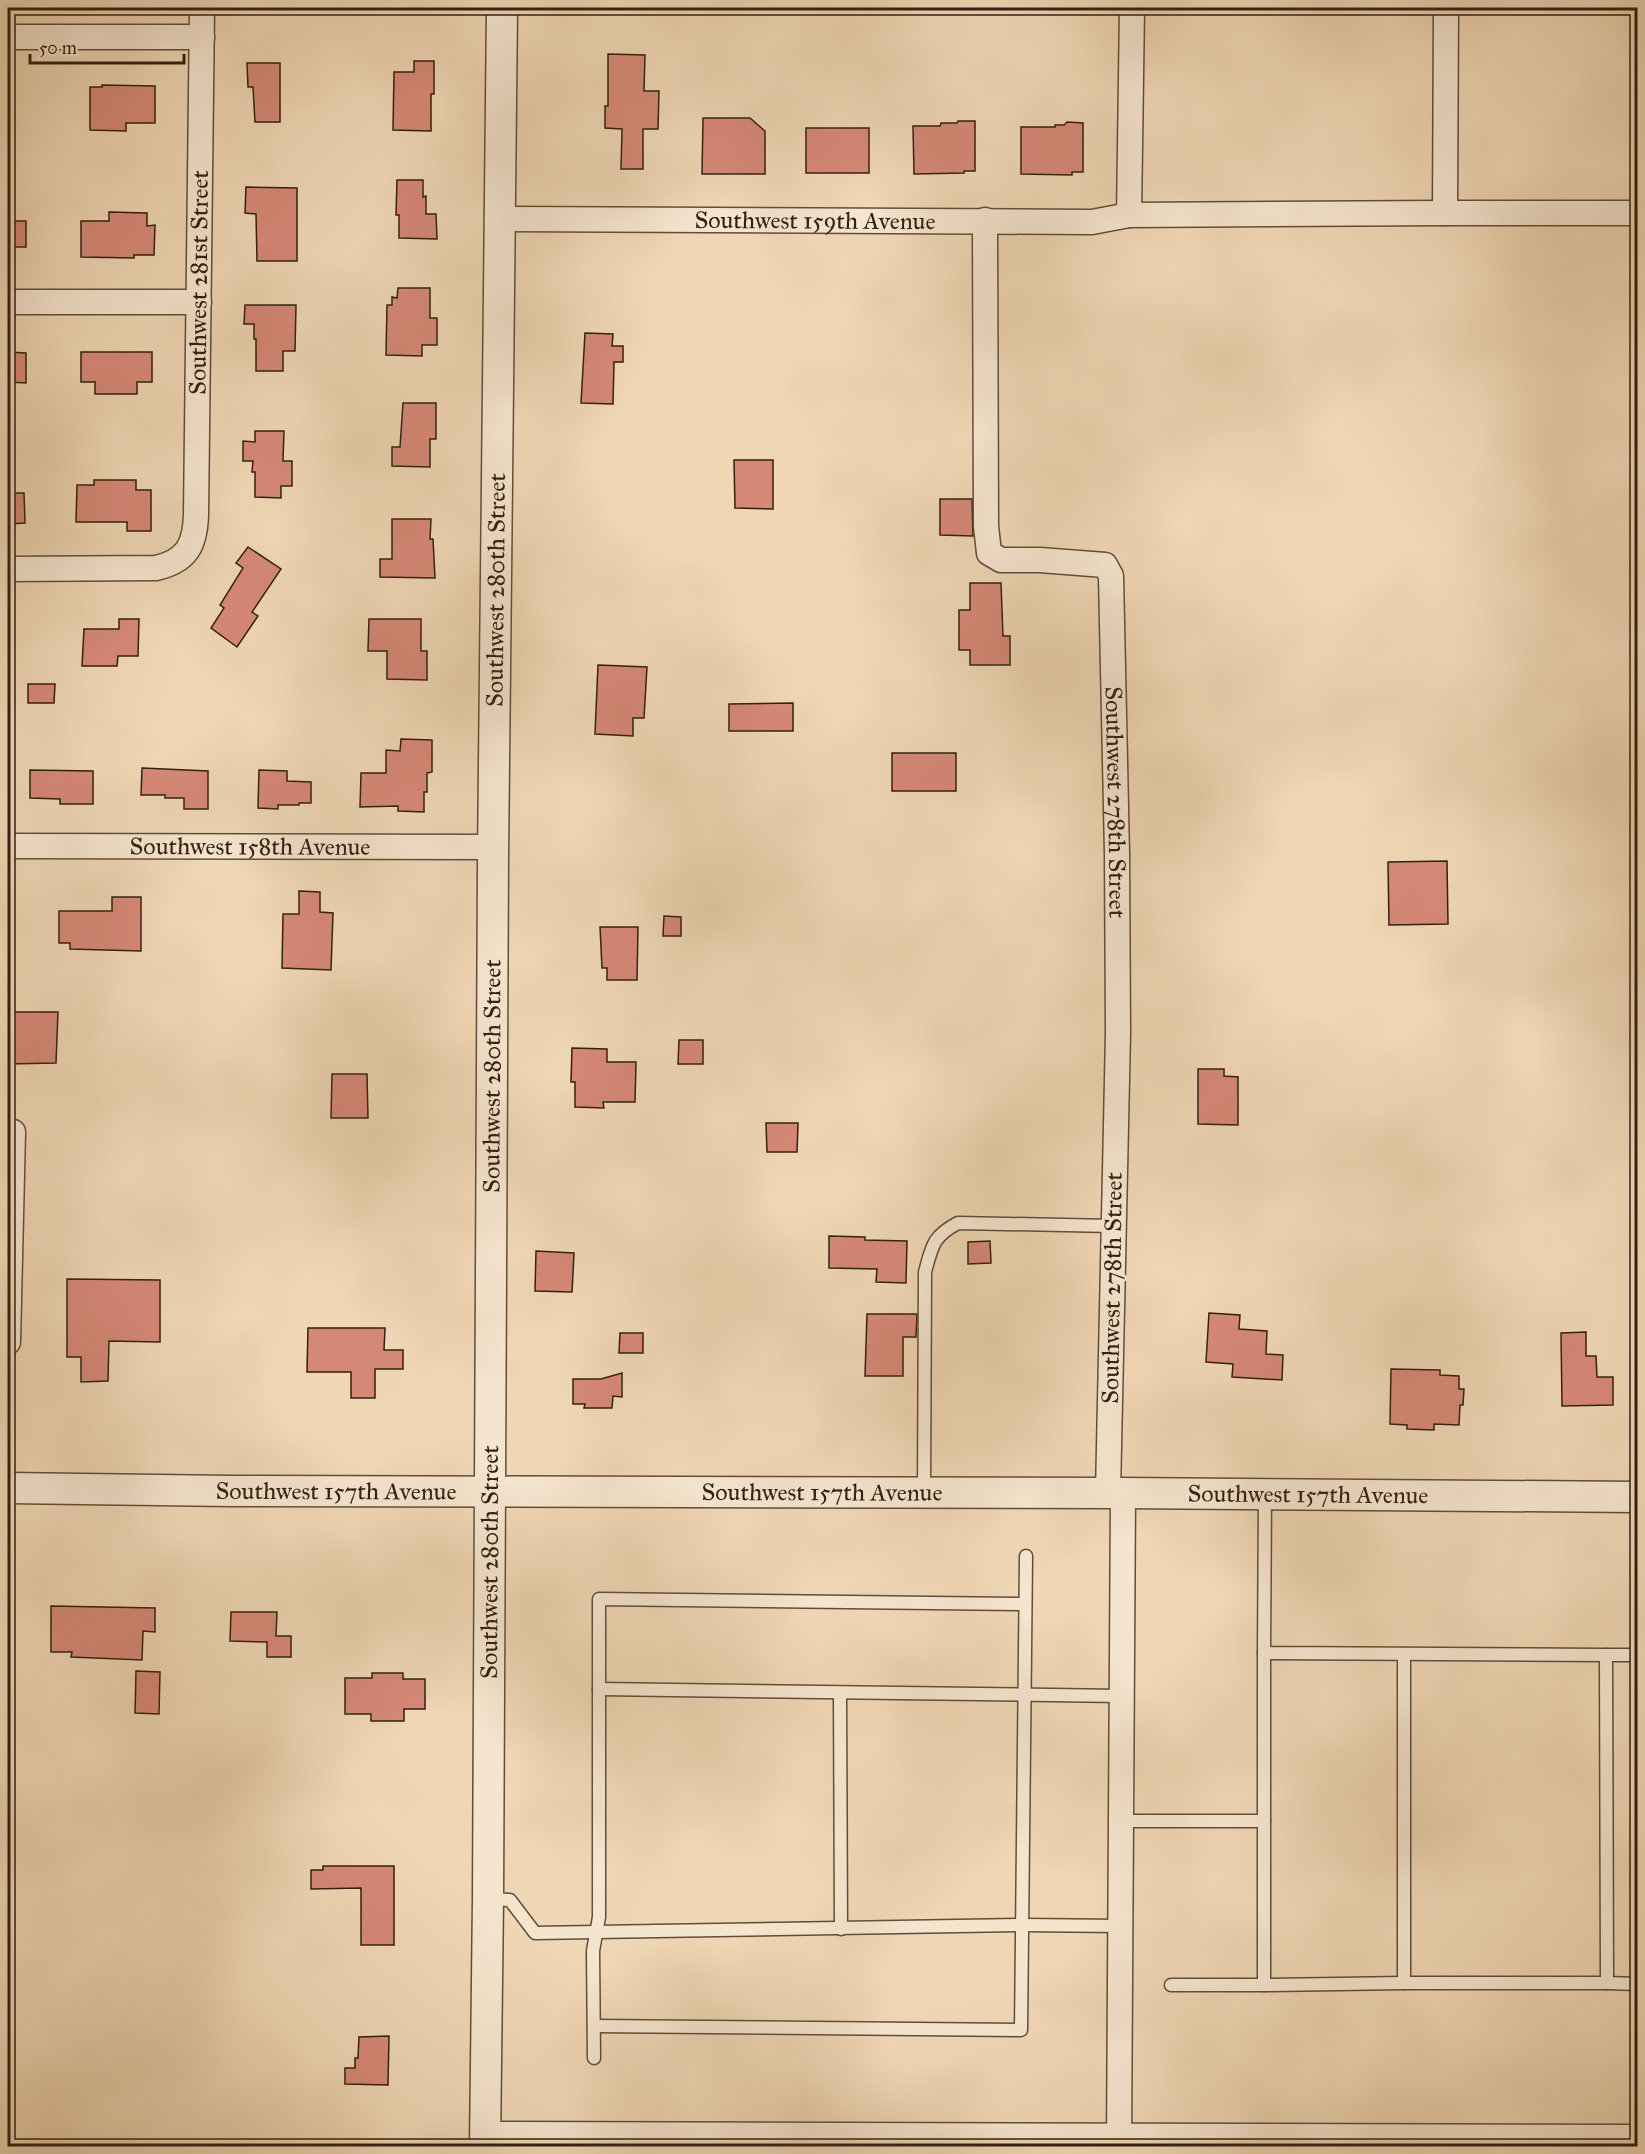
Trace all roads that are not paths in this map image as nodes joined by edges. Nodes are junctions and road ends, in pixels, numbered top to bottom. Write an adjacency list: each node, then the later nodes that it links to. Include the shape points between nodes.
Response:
1 (202, 8): 6 (street, Southwest 281st Street)
2 (502, 8): 10 (street, Southwest 280th Street)
3 (1132, 8): 9 (street)
4 (1446, 8): 7 (street)
5 (8, 37): 6 (street)
6 (202, 37): 13 (street, Southwest 281st Street)
7 (1444, 213): 8 (street, Southwest 159th Avenue); 9 (street, Southwest 159th Avenue)
8 (1638, 213)
9 (1129, 215): 11 (street, Southwest 159th Avenue, via 1092,222)
10 (500, 219): 11 (street, Southwest 159th Avenue); 16 (street, Southwest 280th Street)
11 (985, 220): 18 (street, Southwest 278th Street, via 989,553 1001,560 1106,565 1111,576 1118,1021)
12 (8, 302): 13 (street)
13 (199, 302): 14 (street, Southwest 281st Street, via 196,515 194,534 185,554 169,565 143,570)
14 (8, 570)
15 (8, 846): 16 (street, Southwest 158th Avenue)
16 (493, 847): 21 (street, Southwest 280th Street)
17 (13, 1132): 19 (street)
18 (1113, 1226): 22 (lane, via 958,1223 941,1232 925,1272); 23 (street, Southwest 278th Street)
19 (8, 1342)
20 (8, 1488): 21 (street, Southwest 157th Avenue)
21 (489, 1491): 22 (street, Southwest 157th Avenue); 38 (street, Southwest 280th Street)
22 (924, 1492): 23 (street, Southwest 157th Avenue)
23 (1116, 1493): 24 (street, Southwest 157th Avenue); 35 (street, Southwest 278th Street)
24 (1265, 1494): 25 (street, Southwest 157th Avenue); 28 (lane)
25 (1638, 1497)
26 (1026, 1556): 27 (lane)
27 (1025, 1604): 32 (lane, via 598,1599); 34 (lane)
28 (1264, 1653): 29 (lane); 37 (lane)
29 (1404, 1654): 30 (lane); 43 (lane)
30 (1606, 1655): 31 (lane); 44 (lane)
31 (1638, 1655)
32 (599, 1689): 33 (lane); 42 (lane)
33 (840, 1693): 34 (lane); 41 (lane)
34 (1023, 1695): 35 (lane); 39 (lane)
35 (1121, 1696): 36 (street, Southwest 278th Street)
36 (1120, 1821): 37 (lane); 40 (street, Southwest 278th Street)
37 (1264, 1821): 47 (lane)
38 (488, 1899): 42 (lane, via 510,1900 535,1933); 51 (street, Southwest 280th Street)
39 (1023, 1925): 40 (lane); 41 (lane); 48 (lane, via 1021,2030)
40 (1120, 1926): 52 (street, Southwest 278th Street)
41 (841, 1929): 42 (lane)
42 (597, 1933): 48 (lane, via 593,1951)
43 (1404, 1983): 44 (lane); 47 (lane)
44 (1607, 1983): 45 (lane)
45 (1638, 1984)
46 (1171, 1985): 47 (lane)
47 (1264, 1985)
48 (594, 2026): 49 (lane)
49 (594, 2058)
50 (1638, 2137): 52 (street)
51 (485, 2140): 52 (street)
52 (1119, 2141)

